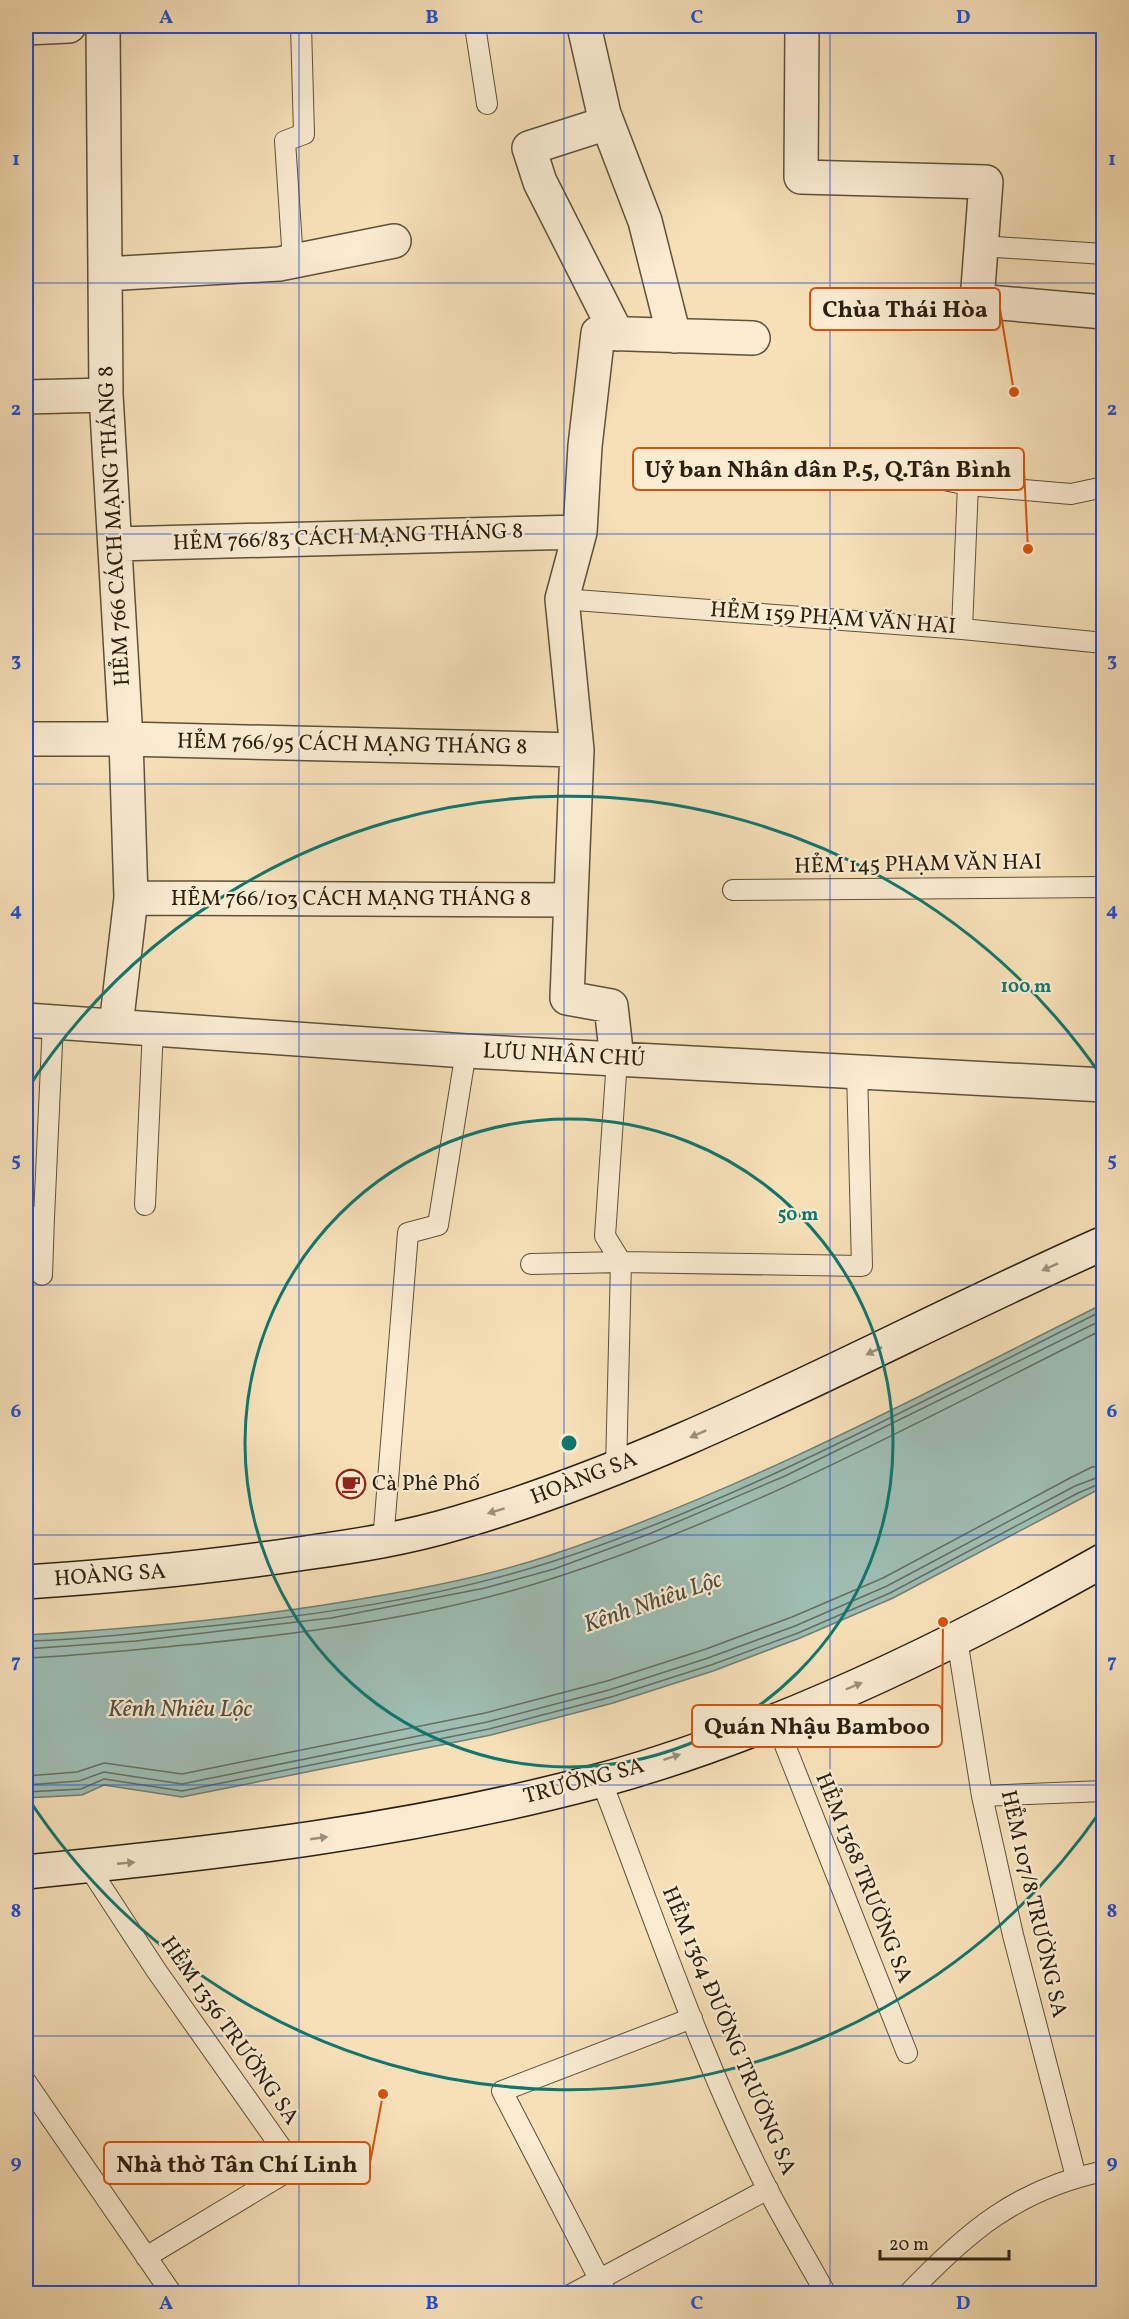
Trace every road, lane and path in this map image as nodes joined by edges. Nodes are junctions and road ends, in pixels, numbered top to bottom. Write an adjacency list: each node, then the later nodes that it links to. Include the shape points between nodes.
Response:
1 (69, 26): 7 (street)
2 (103, 26): 14 (street, HẺM 766 CÁCH MẠNG THÁNG 8)
3 (301, 26): 13 (lane, via 304,134 285,141)
4 (475, 26): 8 (lane)
5 (584, 26): 9 (street)
6 (802, 26): 11 (street, via 801,177 986,182)
7 (26, 28)
8 (487, 104)
9 (607, 123): 16 (street, via 529,148 540,182); 17 (street, via 645,222)
10 (394, 241): 13 (street)
11 (981, 246): 12 (lane); 15 (street, via 977,301)
12 (1104, 254)
13 (293, 261): 14 (street)
14 (105, 274): 19 (street, HẺM 766 CÁCH MẠNG THÁNG 8)
15 (1104, 312)
16 (617, 334): 17 (street); 24 (street, via 598,333)
17 (674, 336): 18 (street)
18 (753, 338)
19 (106, 395): 20 (street); 25 (street, HẺM 766 CÁCH MẠNG THÁNG 8)
20 (26, 397)
21 (870, 464): 22 (lane)
22 (968, 485): 23 (lane, via 1071,494); 27 (lane)
23 (1104, 487)
24 (580, 532): 25 (street, HẺM 766/83 CÁCH MẠNG THÁNG 8); 26 (street)
25 (115, 544): 29 (street, HẺM 766 CÁCH MẠNG THÁNG 8)
26 (562, 599): 27 (lane, HẺM 159 PHẠM VĂN HAI); 31 (street)
27 (962, 629): 28 (lane, HẺM 159 PHẠM VĂN HAI)
28 (1104, 643)
29 (126, 739): 30 (street, HẺM 766/95 CÁCH MẠNG THÁNG 8); 31 (street, HẺM 766/95 CÁCH MẠNG THÁNG 8); 34 (street, HẺM 766 CÁCH MẠNG THÁNG 8)
30 (26, 740)
31 (577, 750): 35 (street)
32 (1104, 887): 33 (lane, HẺM 145 PHẠM VĂN HAI)
33 (734, 890)
34 (131, 898): 35 (street, HẺM 766/103 CÁCH MẠNG THÁNG 8); 37 (street, HẺM 766 CÁCH MẠNG THÁNG 8)
35 (570, 900): 40 (street, via 567,998 611,1006)
36 (39, 1021): 37 (street, LƯU NHÂN CHÚ); 44 (lane)
37 (116, 1026): 38 (street, LƯU NHÂN CHÚ)
38 (153, 1028): 39 (street, LƯU NHÂN CHÚ); 43 (lane)
39 (466, 1051): 40 (street, LƯU NHÂN CHÚ); 50 (lane, via 438,1225 408,1233)
40 (617, 1059): 41 (street, LƯU NHÂN CHÚ); 46 (lane, via 605,1236)
41 (857, 1071): 42 (street, LƯU NHÂN CHÚ); 46 (lane, via 862,1266)
42 (1104, 1085)
43 (146, 1206)
44 (35, 1217): 48 (lane)
45 (1104, 1243): 49 (street, HOÀNG SA, one-way to 49, via 727,1421)
46 (621, 1262): 47 (lane); 49 (lane)
47 (531, 1264)
48 (42, 1275)
49 (616, 1469): 50 (street, HOÀNG SA, one-way to 50, via 487,1514)
50 (383, 1542): 52 (street, HOÀNG SA, via 193,1569)
51 (1104, 1560): 53 (street, TRƯỜNG SA)
52 (26, 1582)
53 (957, 1639): 54 (street, TRƯỜNG SA, one-way to 53); 57 (lane, HẺM 107/8 TRƯỜNG SA)
54 (775, 1720): 55 (street, TRƯỜNG SA, one-way to 54); 61 (lane, HẺM 1368 TRƯỜNG SA)
55 (601, 1780): 58 (street, TRƯỜNG SA, one-way to 55, via 362,1832); 60 (lane, HẺM 1364 ĐƯỜNG TRƯỜNG SA)
56 (1104, 1791): 57 (lane)
57 (982, 1796): 64 (lane, HẺM 107/8 TRƯỜNG SA, via 1013,1935)
58 (88, 1866): 59 (street, TRƯỜNG SA); 66 (lane, HẺM 1356 TRƯỜNG SA, via 295,2167)
59 (26, 1872)
60 (692, 2018): 65 (lane, HẺM 1364 ĐƯỜNG TRƯỜNG SA); 67 (lane, via 502,2091)
61 (907, 2054)
62 (26, 2082): 66 (lane)
63 (1104, 2171): 64 (lane)
64 (1076, 2177): 71 (lane, via 1032,2193 983,2223)
65 (768, 2189): 67 (lane); 70 (lane, HẺM 1364 ĐƯỜNG TRƯỜNG SA)
66 (146, 2257): 68 (lane)
67 (603, 2287): 69 (lane)
68 (172, 2294)
69 (572, 2294)
70 (826, 2294)
71 (908, 2294)

